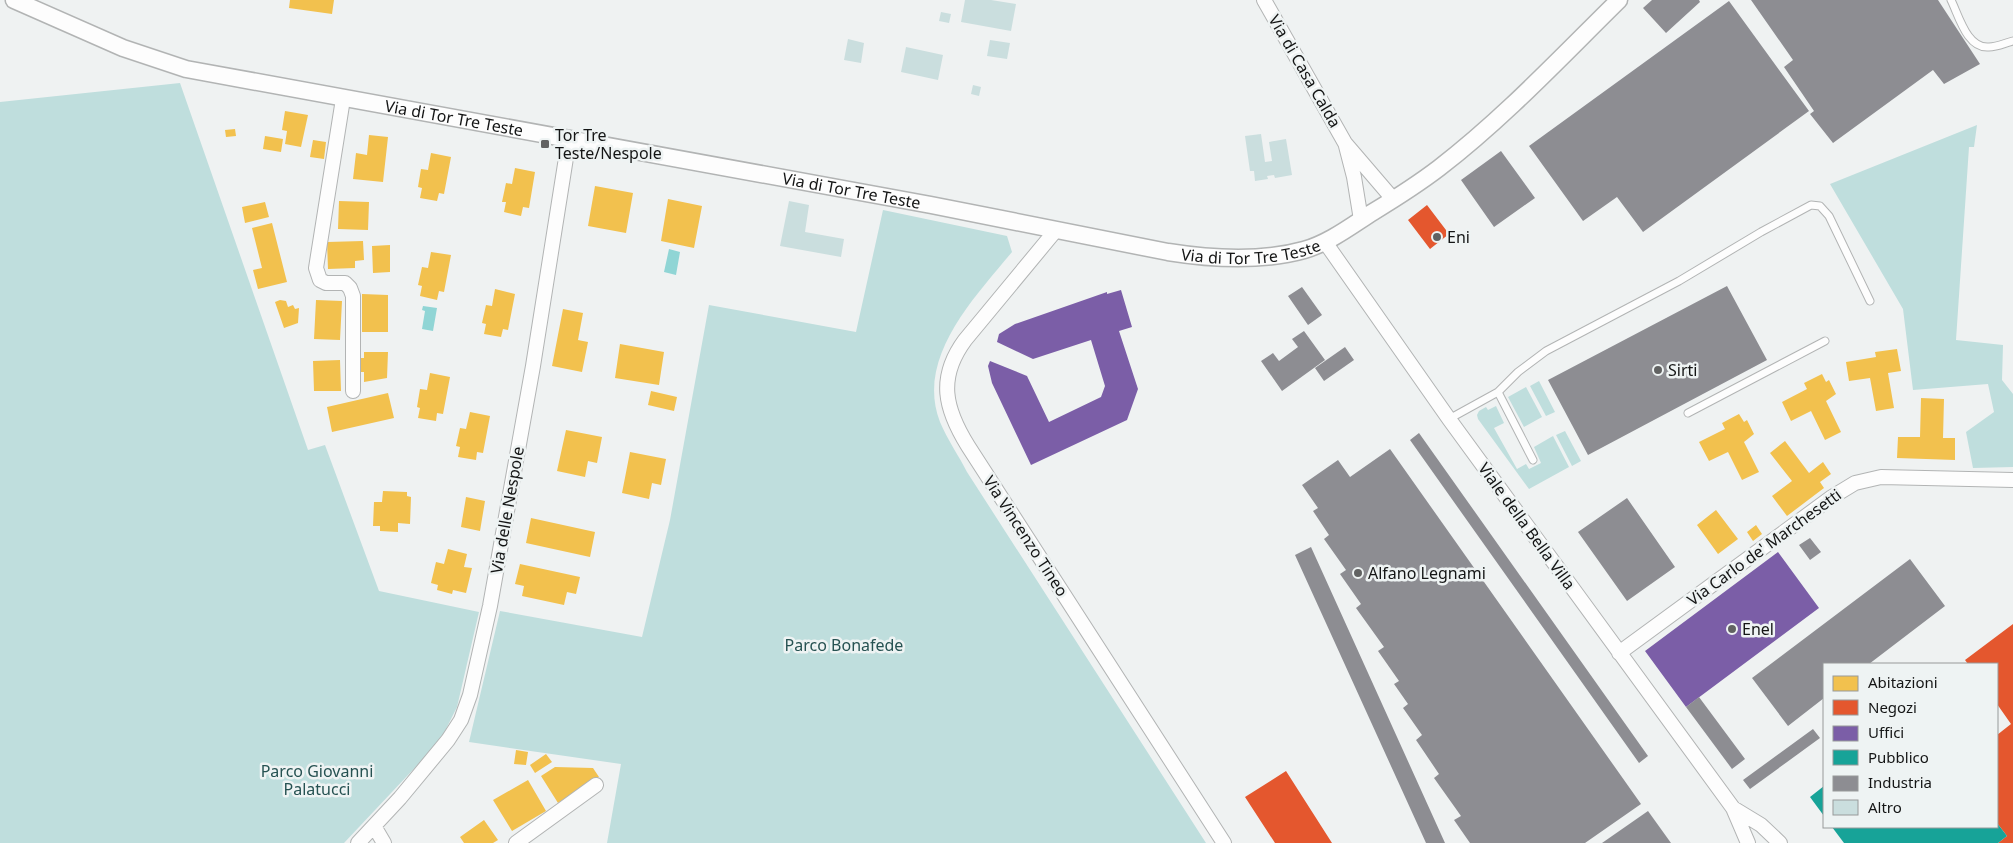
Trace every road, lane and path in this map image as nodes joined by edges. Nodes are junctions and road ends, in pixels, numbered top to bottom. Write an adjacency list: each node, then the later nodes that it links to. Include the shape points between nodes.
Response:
1 (14, 0): 6 (street, Via di Tor Tre Teste, via 165,64)
2 (1264, 0): 8 (street, Via di Casa Calda)
3 (1619, 0): 9 (street, Via di Tor Tre Teste, via 1469,144)
4 (1950, 0): 5 (lane, via 1975,43 1988,48)
5 (2013, 41)
6 (342, 99): 7 (street, Via di Tor Tre Teste); 15 (street, via 316,268 320,280 345,283 353,296)
7 (569, 139): 11 (street, Via di Tor Tre Teste); 24 (street, Via delle Nespole, via 493,591 470,695 461,720 448,740)
8 (1345, 143): 9 (street, Via di Casa Calda); 10 (street, Via di Casa Calda)
9 (1394, 199): 10 (street, Via di Tor Tre Teste)
10 (1360, 220): 12 (street, Via di Tor Tre Teste)
11 (1056, 230): 12 (street, Via di Tor Tre Teste, via 1168,252 1214,257 1281,255); 28 (street, Via Vincenzo Tineo, via 958,349 948,379 951,414 968,446)
12 (1325, 242): 18 (street, Viale della Bella Villa)
13 (1870, 301): 16 (lane, via 1828,216 1820,206 1812,205 1679,282 1546,351)
14 (1825, 341): 17 (lane)
15 (353, 392)
16 (1498, 392): 18 (lane); 19 (lane)
17 (1688, 413)
18 (1449, 418): 21 (street, Viale della Bella Villa)
19 (1534, 460)
20 (2013, 480): 21 (street, Via Carlo de' Marchesetti, via 1881,476 1855,483)
21 (1619, 653): 23 (street, Viale della Bella Villa)
22 (596, 785): 27 (street)
23 (1733, 808): 29 (street, Viale della Bella Villa); 30 (street, Viale della Bella Villa, via 1761,825)
24 (374, 826): 25 (street, Via delle Nespole); 26 (street)
25 (358, 843)
26 (384, 843)
27 (516, 843)
28 (1224, 843)
29 (1748, 843)
30 (1780, 843)

